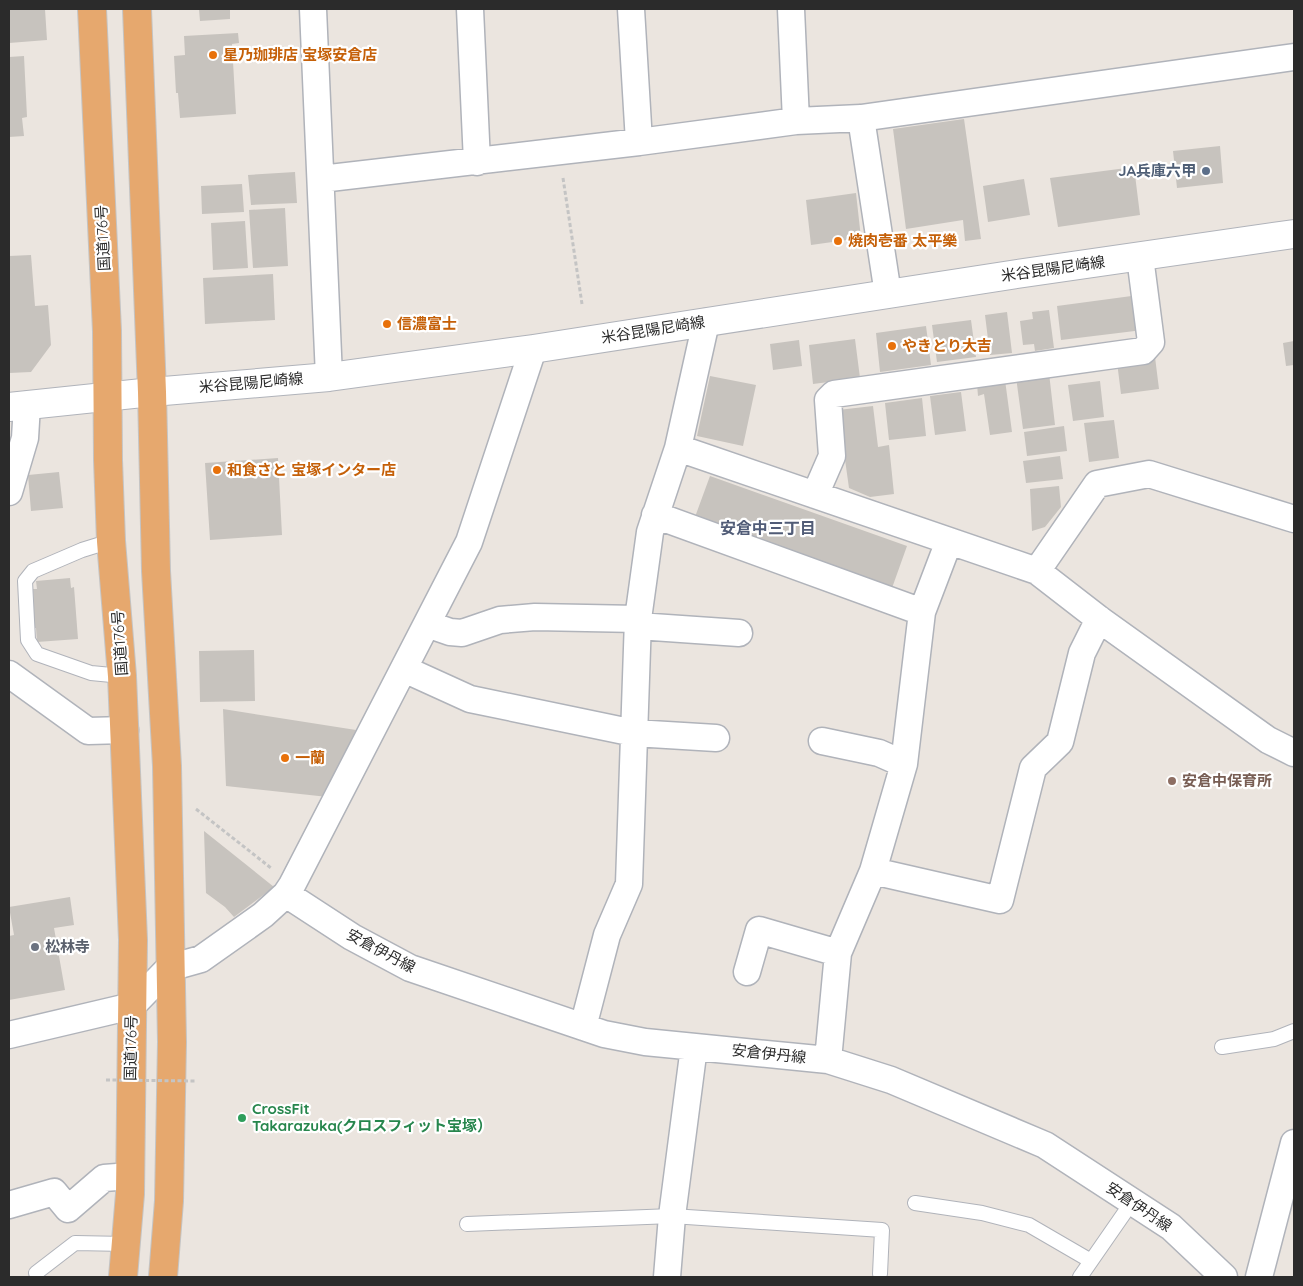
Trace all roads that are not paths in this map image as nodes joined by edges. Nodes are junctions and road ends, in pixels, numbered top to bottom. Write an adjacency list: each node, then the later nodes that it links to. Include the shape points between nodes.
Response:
1 (92, 9): 20 (highway, 国道176号, via 107,330)
2 (137, 9): 19 (highway)
3 (313, 9): 12 (street)
4 (470, 9): 11 (street)
5 (632, 9): 10 (street)
6 (791, 9): 9 (street)
7 (1294, 57): 8 (street)
8 (861, 118): 9 (street); 15 (street)
9 (796, 121): 10 (street)
10 (639, 142): 11 (street)
11 (476, 162): 12 (street)
12 (321, 179): 18 (street)
13 (1294, 234): 14 (main road, 米谷昆陽尼崎線)
14 (1140, 257): 15 (main road, 米谷昆陽尼崎線); 24 (street, via 1151,342 1143,351 834,394 828,400 832,456)
15 (888, 294): 16 (main road, 米谷昆陽尼崎線)
16 (706, 322): 17 (main road, 米谷昆陽尼崎線); 22 (street)
17 (533, 349): 18 (main road, 米谷昆陽尼崎線); 33 (street, via 469,542)
18 (329, 377): 19 (main road, 米谷昆陽尼崎線)
19 (152, 392): 20 (main road, 米谷昆陽尼崎線); 47 (highway, via 156,571 167,766)
20 (107, 396): 21 (main road, 米谷昆陽尼崎線); 28 (highway, 国道176号)
21 (18, 406): 23 (street, via 25,438)
22 (678, 448): 24 (street); 25 (street)
23 (9, 492)
24 (815, 495): 27 (street)
25 (655, 515): 30 (street); 32 (street)
26 (1294, 519): 29 (street, via 1149,474 1097,484)
27 (949, 540): 29 (street); 30 (street)
28 (112, 541): 37 (highway, 国道176号); 37 (lane, via 33,571 25,581 28,640 38,654 91,673)
29 (1037, 570): 31 (street)
30 (922, 612): 43 (street)
31 (1099, 619): 42 (street, via 1268,740); 44 (street, via 1082,653 1060,742 1033,768 1000,900)
32 (638, 623): 33 (street, via 536,617 500,620 462,633); 34 (street); 39 (street)
33 (427, 624): 35 (street)
34 (739, 633)
35 (404, 669): 39 (street, via 470,699); 45 (street)
36 (9, 674): 38 (street, via 88,731)
37 (122, 676): 38 (highway, 国道176号)
38 (125, 730): 49 (highway, 国道176号, via 133,940)
39 (634, 733): 40 (street); 50 (street, via 629,884 607,935)
40 (716, 738)
41 (822, 741): 43 (street, via 879,753)
42 (1294, 753)
43 (904, 764): 44 (street)
44 (873, 871): 46 (street)
45 (289, 890): 47 (street, via 263,915 201,959); 50 (street, 安倉伊丹線, via 352,937 410,968)
46 (838, 953): 48 (street, via 759,930); 55 (street)
47 (169, 968): 49 (street); 69 (highway, via 172,1042 169,1191)
48 (747, 972)
49 (132, 1006): 52 (street); 57 (highway, 国道176号)
50 (583, 1027): 53 (street, 安倉伊丹線, via 645,1042)
51 (1294, 1031): 54 (lane, via 1274,1039)
52 (9, 1034)
53 (694, 1047): 55 (street, 安倉伊丹線); 61 (street)
54 (1222, 1047)
55 (828, 1060): 58 (street, 安倉伊丹線, via 891,1080 1045,1145)
56 (1294, 1143): 62 (street)
57 (130, 1176): 60 (street, via 104,1178 68,1209 54,1192); 64 (highway, 国道176号)
58 (1132, 1202): 65 (lane); 72 (street, 安倉伊丹線, via 1171,1227)
59 (915, 1204): 65 (lane, via 982,1213 1029,1225)
60 (9, 1205)
61 (672, 1216): 63 (lane); 67 (lane, via 882,1230); 70 (street)
62 (1285, 1217): 73 (street)
63 (467, 1224)
64 (126, 1244): 66 (lane, via 75,1244); 68 (highway, 国道176号)
65 (1091, 1261): 71 (lane)
66 (36, 1273)
67 (880, 1274)
68 (123, 1277)
69 (163, 1277)
70 (666, 1277)
71 (1080, 1277)
72 (1224, 1277)
73 (1259, 1277)

